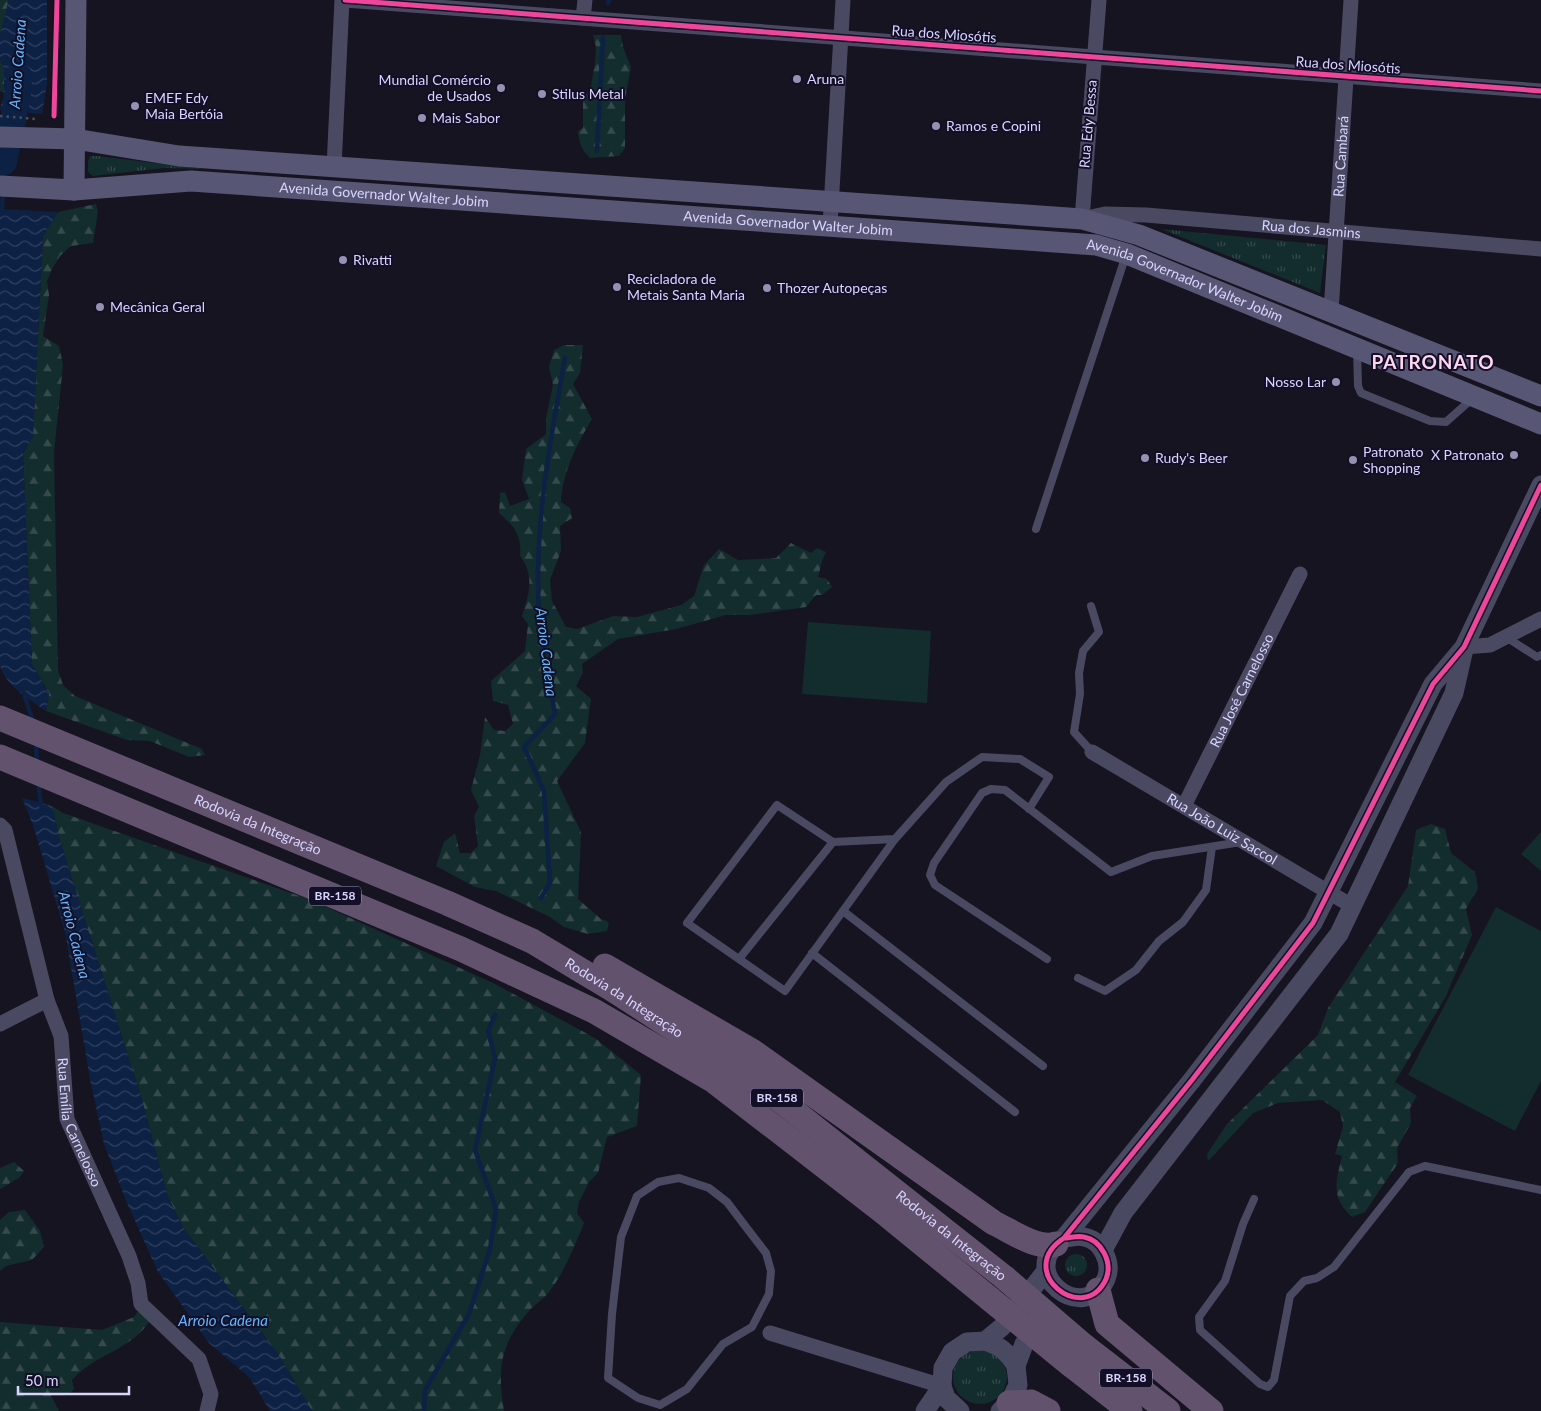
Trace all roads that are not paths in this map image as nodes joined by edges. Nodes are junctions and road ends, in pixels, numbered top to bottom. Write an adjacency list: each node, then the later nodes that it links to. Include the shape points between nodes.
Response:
1 (76, 0): 13 (main road)
2 (343, 0): 7 (street, Rua dos Miosótis); 14 (street)
3 (585, 0): 7 (street)
4 (843, 0): 8 (street)
5 (1099, 0): 9 (street, Rua Edy Bessa)
6 (1351, 0): 10 (street, Rua Cambará)
7 (584, 18): 8 (street, Rua dos Miosótis)
8 (841, 38): 9 (street, Rua dos Miosótis); 18 (street)
9 (1094, 57): 10 (street, Rua dos Miosótis); 19 (street, Rua Edy Bessa)
10 (1346, 76): 11 (street, Rua dos Miosótis); 22 (street, Rua Cambará)
11 (1541, 91)
12 (0, 137): 13 (main road, Avenida Governador Walter Jobim)
13 (67, 139): 14 (main road, Avenida Governador Walter Jobim, via 179,156); 16 (main road)
14 (334, 167): 17 (main road, Avenida Governador Walter Jobim)
15 (0, 186): 16 (main road, Avenida Governador Walter Jobim)
16 (65, 190): 20 (main road, Avenida Governador Walter Jobim, via 191,181)
17 (786, 198): 18 (main road, Avenida Governador Walter Jobim); 20 (main road)
18 (832, 202): 19 (main road, Avenida Governador Walter Jobim); 21 (street)
19 (1082, 219): 22 (street, Rua dos Jasmins, via 1105,214 1132,214); 25 (main road, Avenida Governador Walter Jobim, via 1139,235)
20 (784, 222): 21 (main road, Avenida Governador Walter Jobim)
21 (830, 225): 24 (main road, Avenida Governador Walter Jobim, via 1072,242)
22 (1336, 231): 23 (street, Rua dos Jasmins); 25 (street, Rua Cambará)
23 (1541, 249)
24 (1127, 254): 26 (main road, Avenida Governador Walter Jobim); 31 (lane)
25 (1330, 312): 27 (main road, Avenida Governador Walter Jobim)
26 (1357, 348): 28 (main road, Avenida Governador Walter Jobim); 28 (lane, via 1357,379 1361,393 1439,424 1451,419)
27 (1541, 396)
28 (1475, 397): 29 (main road, Avenida Governador Walter Jobim)
29 (1541, 424)
30 (1541, 485): 36 (street)
31 (1036, 528)
32 (1300, 574): 41 (street, Rua José Carnelosso)
33 (1091, 606): 39 (lane, via 1099,632 1083,650 1074,732)
34 (1541, 619): 35 (street)
35 (1506, 637): 36 (street, via 1490,645); 37 (lane, via 1537,657)
36 (1464, 647): 48 (street, via 1433,684); 49 (street, via 1454,693)
37 (1541, 655)
38 (0, 718): 51 (highway, Rodovia da Integração / BR-158)
39 (1092, 752): 41 (street, Rua João Luiz Saccol)
40 (0, 757): 70 (highway, Rodovia da Integração / BR-158, bridge, via 461,949 594,1011 714,1081 874,1204 990,1299)
41 (1184, 806): 46 (street, Rua João Luiz Saccol)
42 (1029, 809): 44 (lane, via 1049,777 1020,759 982,757 946,782); 47 (lane, via 1111,872 1152,856); 54 (lane, via 1005,790 991,789 982,793 934,863 930,875 935,885)
43 (0, 825): 56 (street, Rua Emília Carnelosso, via 5,830 19,879)
44 (895, 839): 45 (lane); 50 (lane)
45 (833, 842): 53 (lane); 53 (lane, via 777,805 687,923)
46 (1243, 842): 47 (lane); 48 (street, Rua João Luiz Saccol)
47 (1212, 847): 55 (lane, via 1206,890 1183,922 1159,941 1136,970 1105,991)
48 (1329, 892): 49 (street, Rua João Luiz Saccol); 62 (street, via 1313,922 1192,1080)
49 (1352, 906): 63 (street, via 1339,934 1123,1213)
50 (843, 910): 52 (lane); 58 (lane)
51 (532, 941): 62 (highway, via 588,957 693,1015 752,1051 994,1222 1029,1240 1050,1246); 70 (highway, Rodovia da Integração / BR-158, bridge, via 762,1086 1005,1278)
52 (812, 953): 53 (lane, via 785,991); 59 (lane)
53 (739, 959)
54 (1047, 959)
55 (1078, 978)
56 (47, 1000): 57 (street); 74 (street, Rua Emília Carnelosso, via 61,1036 67,1119 129,1256 141,1304 199,1360 211,1394)
57 (0, 1024)
58 (1043, 1066)
59 (1016, 1112)
60 (1541, 1190): 61 (lane, via 1426,1166 1409,1172 1334,1268 1318,1278 1304,1281 1290,1296 1274,1380 1268,1387 1260,1384 1200,1330 1198,1316 1225,1281)
61 (1254, 1199)
62 (1060, 1241): 63 (street, via 1083,1236); 64 (street, via 1047,1258)
63 (1103, 1250): 65 (street, via 1108,1264 1106,1278)
64 (1046, 1271): 66 (street, via 1054,1288); 69 (street, via 1002,1327)
65 (1098, 1290): 66 (street, via 1084,1297); 80 (highway, via 1107,1324)
66 (1070, 1297): 71 (street, via 1057,1304 1024,1344)
67 (752, 1327): 67 (lane, via 723,1344 687,1389 660,1405 638,1398 608,1378 620,1237 637,1196 658,1182 679,1178 710,1188 727,1202 766,1253 771,1271 770,1294); 68 (lane)
68 (770, 1333): 72 (street)
69 (985, 1341): 71 (street, via 998,1345); 72 (street, via 967,1342 952,1352 943,1368)
70 (1078, 1355): 78 (highway, Rodovia da Integração / BR-158); 79 (highway, Rodovia da Integração / BR-158)
71 (1016, 1366): 73 (street, via 1018,1385)
72 (942, 1386): 75 (street); 76 (street, via 946,1398)
73 (1005, 1407): 77 (highway, via 1031,1402)
74 (207, 1411)
75 (925, 1411)
76 (960, 1411)
77 (1048, 1411)
78 (1130, 1411)
79 (1168, 1411)
80 (1211, 1411)

